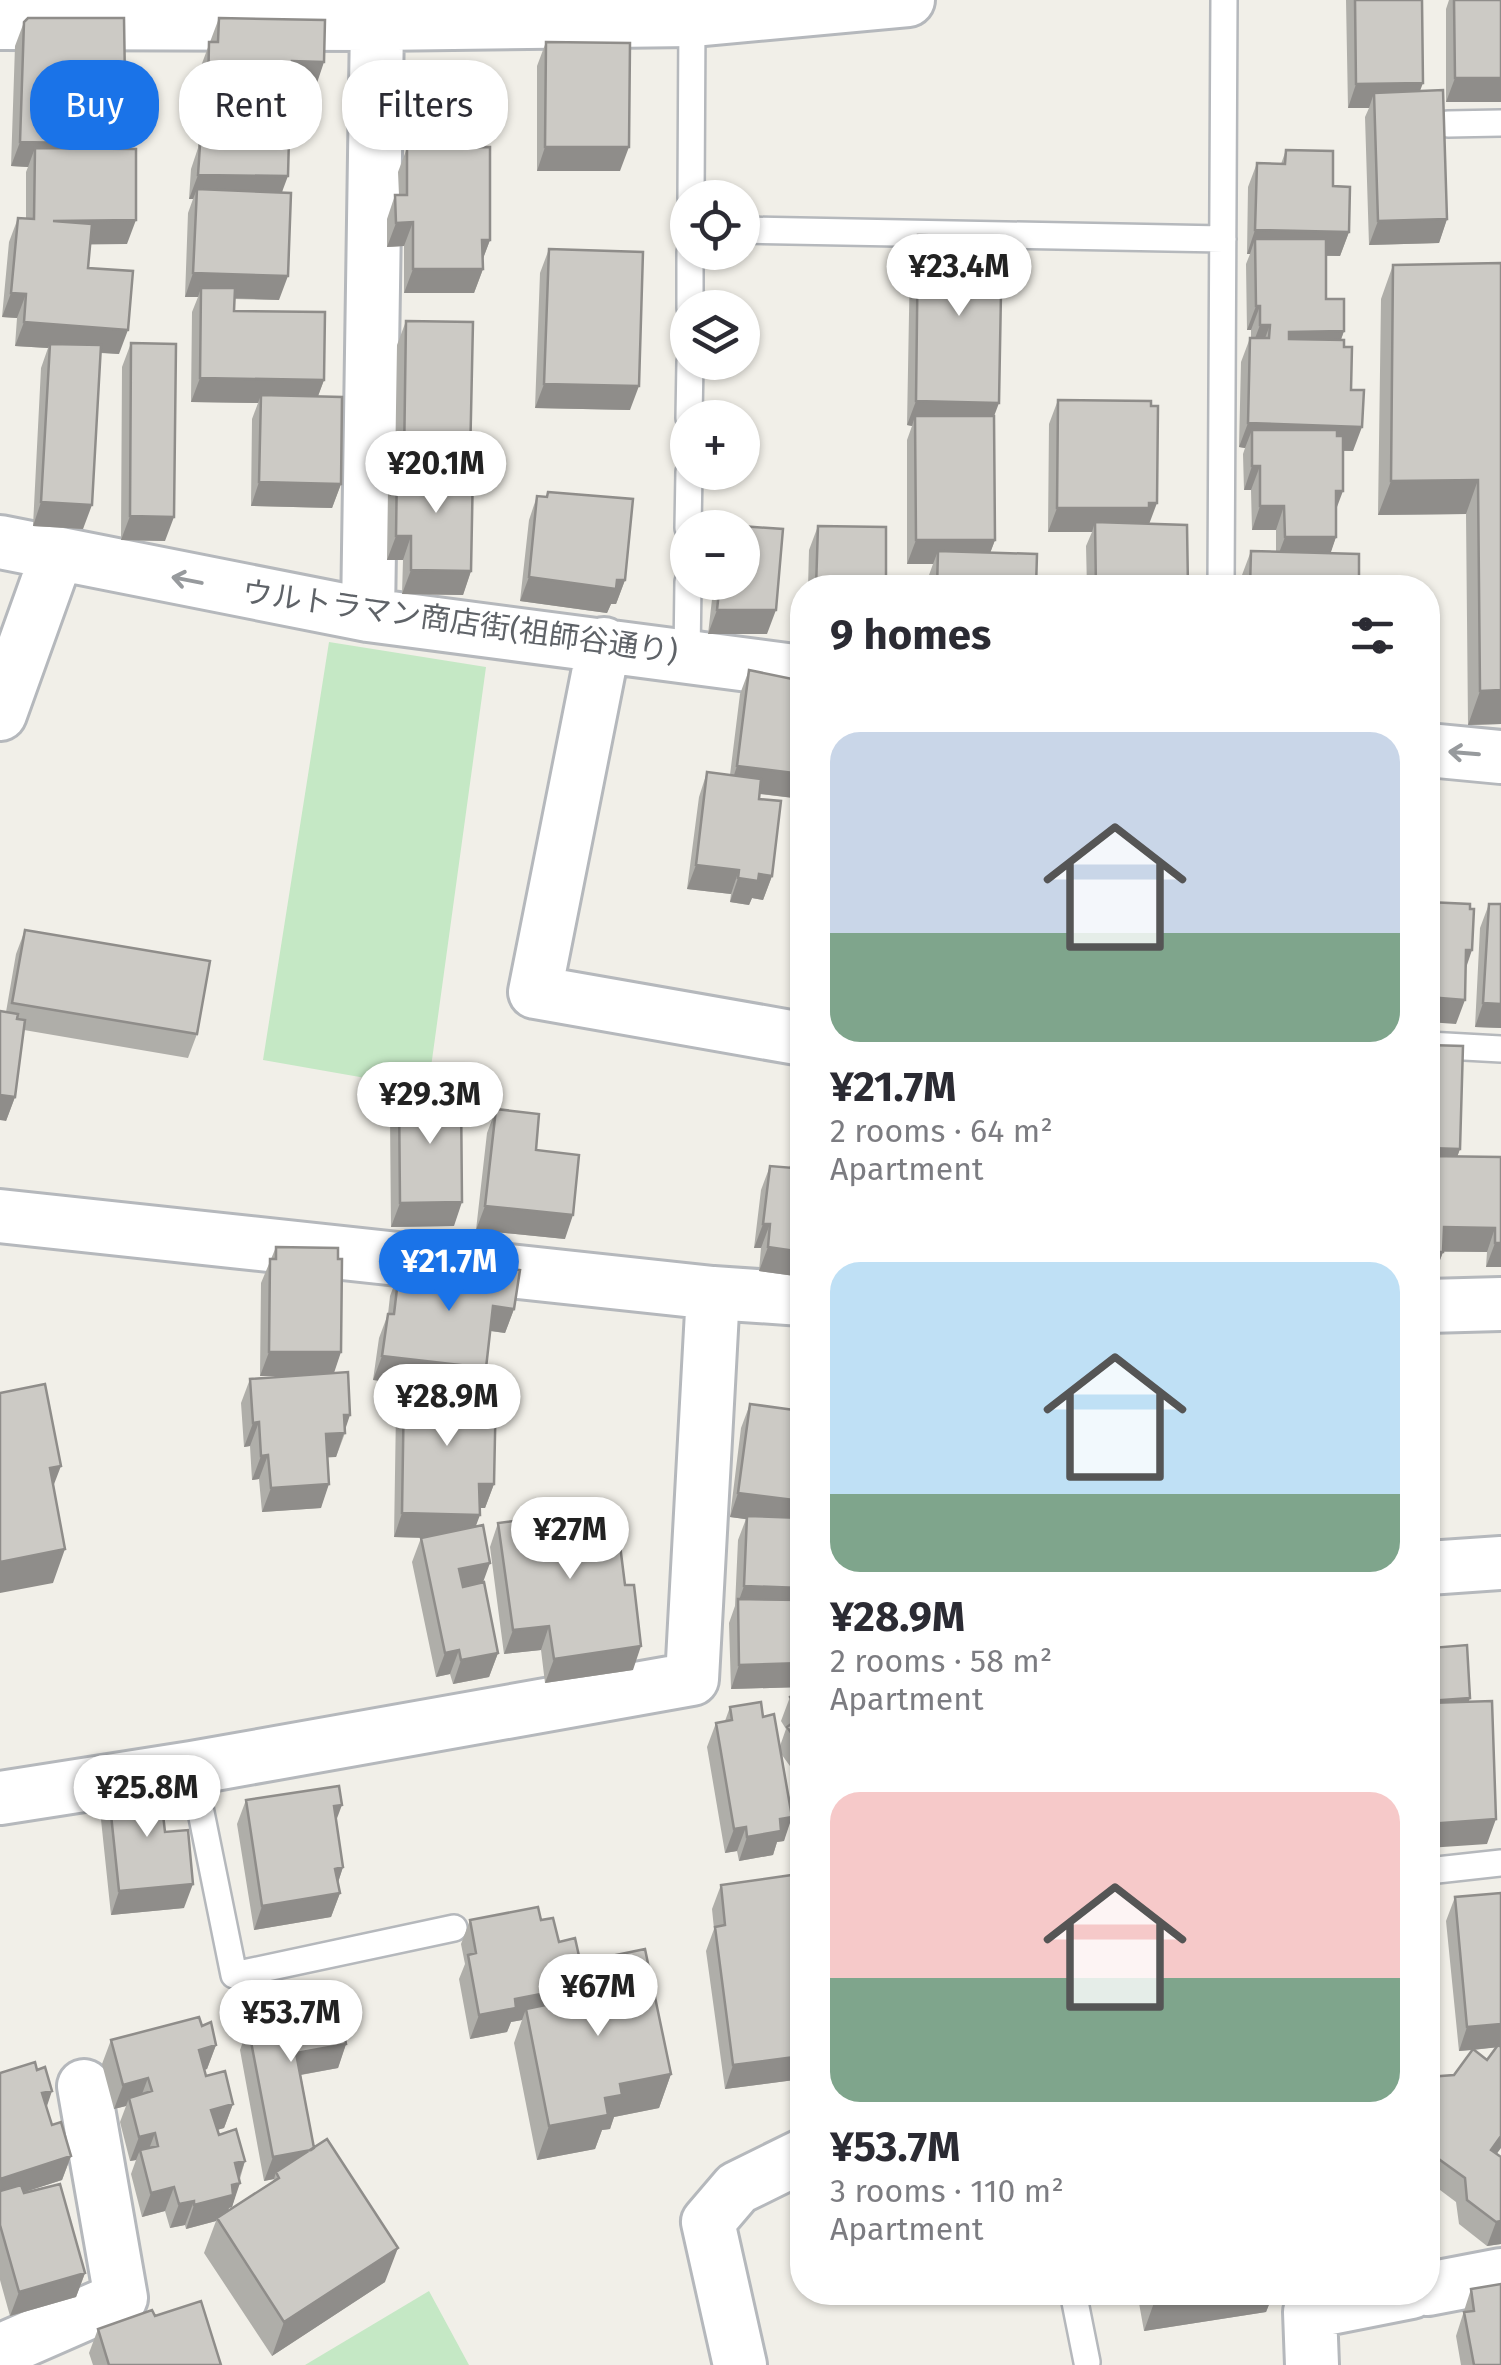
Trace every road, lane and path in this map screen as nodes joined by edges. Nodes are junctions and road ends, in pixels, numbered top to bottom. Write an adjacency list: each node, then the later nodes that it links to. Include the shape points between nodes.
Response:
1 (908, 0): 3 (street)
2 (1224, 0): 10 (lane)
3 (692, 20): 5 (street); 8 (lane)
4 (0, 24): 5 (street)
5 (377, 24): 15 (street)
6 (1501, 123): 7 (lane)
7 (1448, 124)
8 (691, 180)
9 (760, 230): 10 (lane)
10 (1223, 239): 13 (lane)
11 (0, 542): 12 (street, ウルトラマン商店街(祖師谷通り))
12 (57, 555): 15 (street, ウルトラマン商店街(祖師谷通り), one-way to 12); 19 (street)
13 (1221, 575)
14 (688, 600): 17 (lane)
15 (368, 615): 16 (street, ウルトラマン商店街(祖師谷通り))
16 (604, 644): 17 (street, ウルトラマン商店街(祖師谷通り)); 22 (street, via 535,992)
17 (687, 655): 18 (street, ウルトラマン商店街(祖師谷通り))
18 (790, 670)
19 (0, 714)
20 (1440, 751): 21 (street, one-way to 20)
21 (1501, 757)
22 (790, 1037)
23 (1440, 1046): 24 (lane)
24 (1501, 1049)
25 (0, 1216): 26 (street)
26 (713, 1293): 27 (street); 32 (street, via 692,1679)
27 (790, 1298)
28 (1501, 1304): 29 (street)
29 (1440, 1306)
30 (1501, 1563): 31 (street)
31 (1440, 1567)
32 (192, 1768): 33 (street); 36 (lane, via 234,1975)
33 (0, 1798)
34 (1501, 1863): 35 (lane)
35 (1440, 1869)
36 (454, 1928)
37 (84, 2086): 43 (street, via 121,2298)
38 (790, 2162): 45 (street, via 737,2188 708,2222)
39 (1501, 2274): 40 (street)
40 (1440, 2287)
41 (1075, 2305): 44 (lane)
42 (1345, 2305): 46 (street, via 1310,2312)
43 (0, 2350)
44 (1086, 2362)
45 (740, 2365)
46 (1312, 2365)

